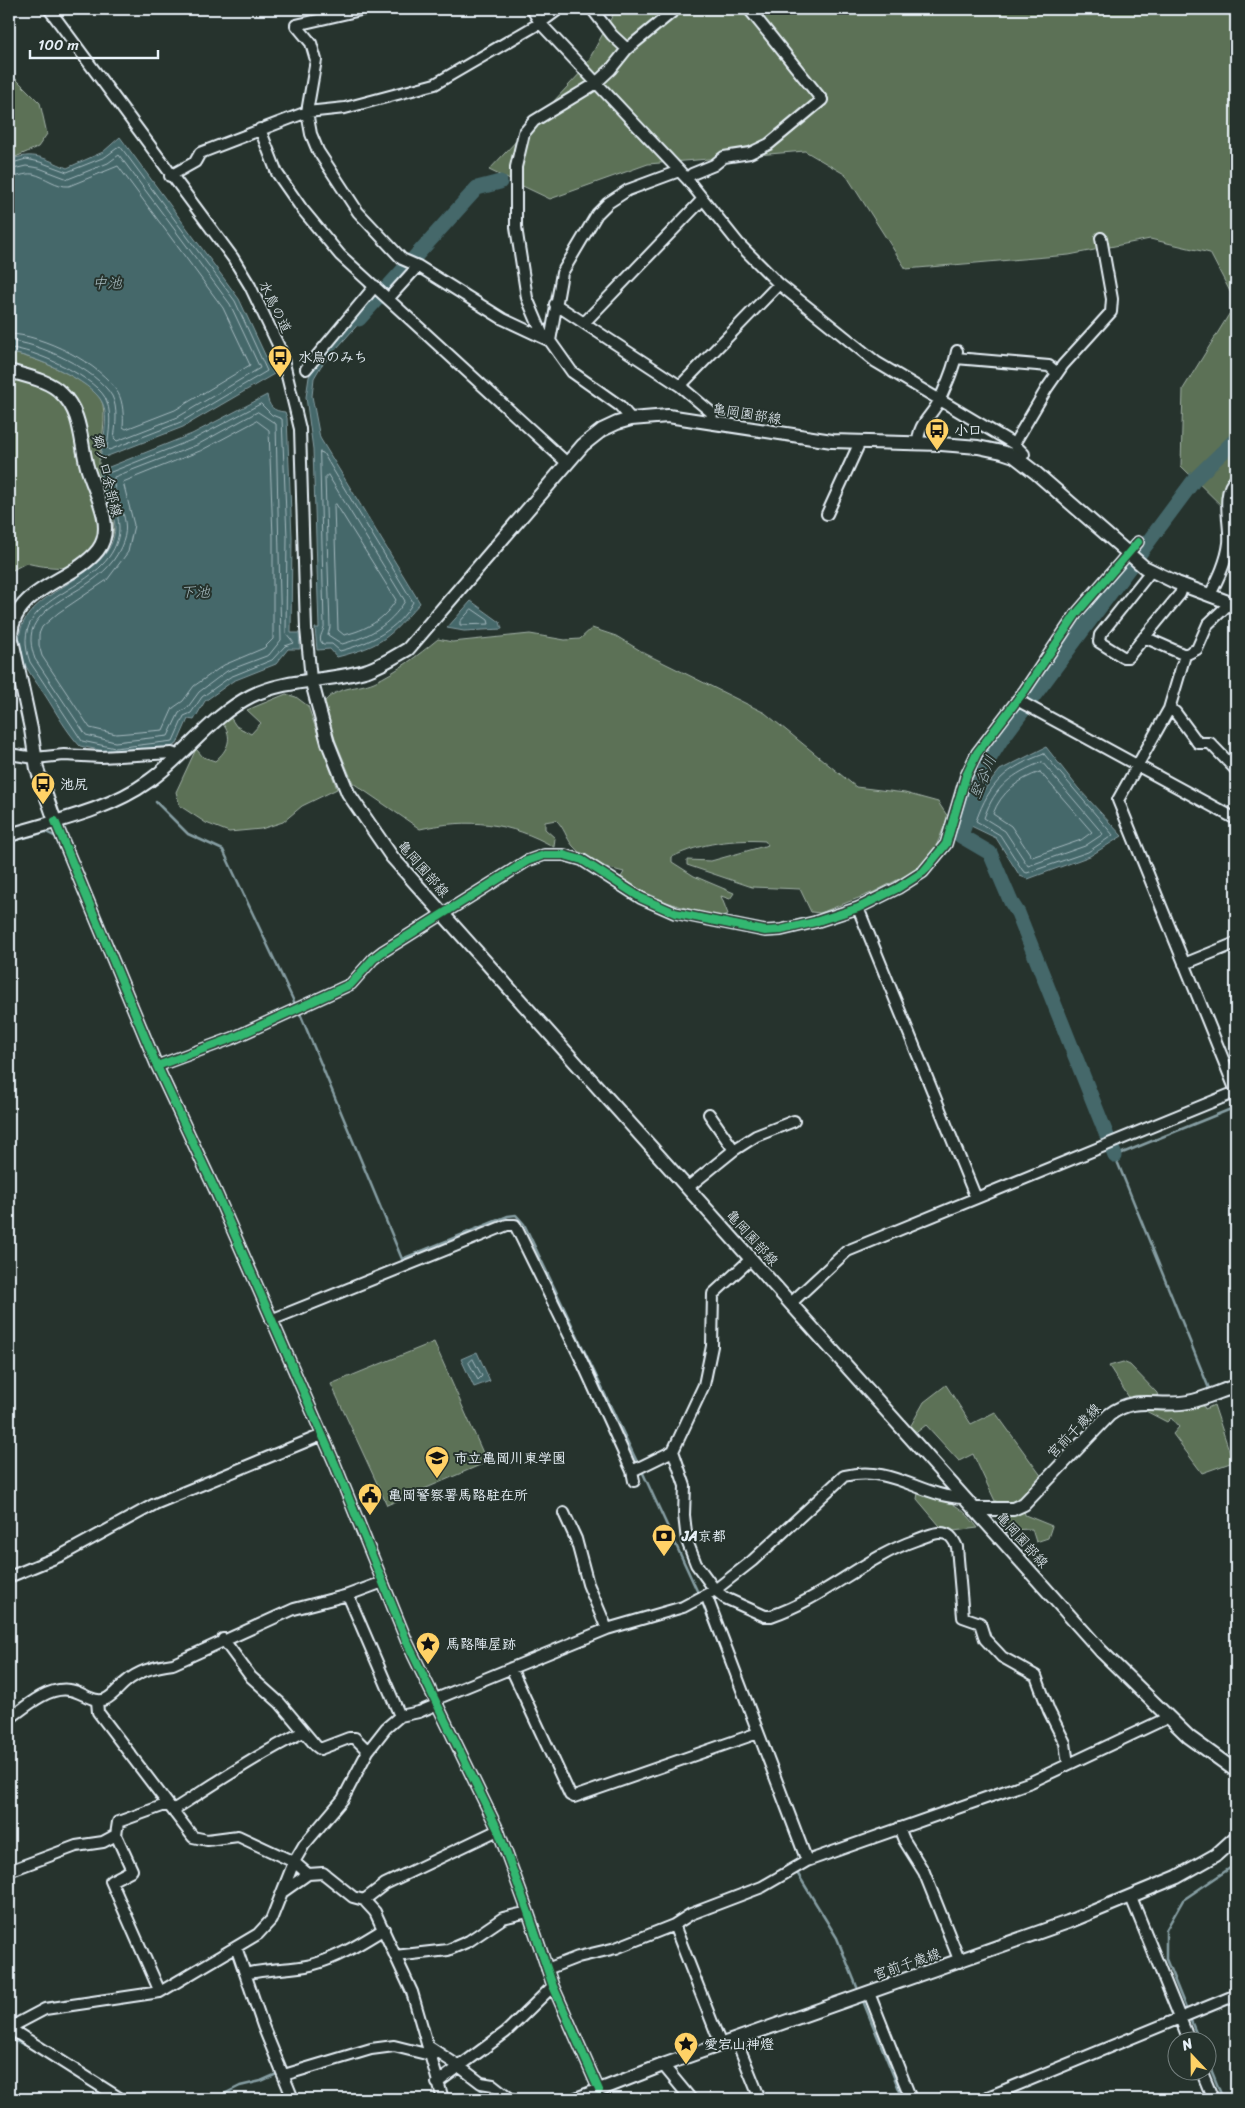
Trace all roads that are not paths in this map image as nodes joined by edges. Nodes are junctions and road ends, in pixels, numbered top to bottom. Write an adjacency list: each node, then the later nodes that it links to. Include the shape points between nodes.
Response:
1 (48, 9): 14 (street, 水鳥の道)
2 (365, 9): 11 (street, via 296,25 311,43 316,60)
3 (532, 9): 8 (street)
4 (559, 9): 8 (street)
5 (592, 9): 9 (street)
6 (676, 9): 9 (street)
7 (749, 9): 15 (street, via 822,100 769,144 750,153 724,157)
8 (540, 23): 10 (street); 11 (street, via 435,84 345,108)
9 (627, 49): 10 (street)
10 (595, 84): 13 (street); 24 (street, via 534,122 524,134 516,167 516,227 527,298)
11 (307, 112): 12 (street); 18 (street, via 318,151 358,212 402,259)
12 (260, 129): 14 (street, via 200,153 195,162); 20 (street, via 277,173 302,209 340,255)
13 (679, 171): 15 (street); 22 (street, via 628,190 597,214 562,273)
14 (170, 176): 48 (street, 水鳥の道, via 233,258 281,351 300,429 306,629)
15 (687, 179): 16 (street)
16 (703, 200): 19 (street, via 739,244); 23 (street)
17 (1101, 238): 27 (street, via 1112,299 1111,312)
18 (418, 266): 21 (street); 24 (street, via 503,319)
19 (779, 284): 28 (street); 29 (street, via 876,362)
20 (374, 286): 21 (street); 25 (street)
21 (388, 299): 36 (street)
22 (555, 304): 23 (street); 24 (street)
23 (584, 323): 28 (street)
24 (547, 340): 30 (street, via 572,372 620,406)
25 (306, 369)
26 (9, 371): 45 (main road, 郷ノ口余部線, via 60,391 72,405 104,518 105,535 90,558 36,593 21,607 12,623)
27 (1057, 374): 29 (street, via 1049,366 957,355 954,370); 34 (street)
28 (680, 386): 31 (street, via 712,414)
29 (939, 400): 33 (street, via 918,431); 34 (street)
30 (631, 419): 31 (main road, 亀岡園部線, via 668,416); 36 (main road, 亀岡園部線, via 602,430)
31 (711, 423): 32 (main road, 亀岡園部線)
32 (860, 442): 33 (main road, 亀岡園部線); 38 (street)
33 (918, 444): 35 (main road, 亀岡園部線, via 978,447)
34 (1014, 444): 35 (street, via 1024,454)
35 (1019, 460): 40 (main road, 亀岡園部線)
36 (566, 462): 48 (main road, 亀岡園部線, via 408,649 369,670)
37 (1236, 479): 43 (street, via 1231,483 1228,495 1229,546)
38 (827, 514)
39 (1138, 542): 40 (street)
40 (1127, 554): 41 (main road, 亀岡園部線); 49 (street, via 1076,614)
41 (1151, 571): 42 (main road, 亀岡園部線); 46 (street, via 1100,635 1099,642 1128,657)
42 (1183, 585): 43 (main road, 亀岡園部線); 46 (street, via 1180,594)
43 (1210, 595): 44 (main road, 亀岡園部線)
44 (1233, 604): 47 (street, via 1208,624 1197,649)
45 (10, 635): 53 (main road, 郷ノ口余部線, via 32,729)
46 (1144, 637): 47 (street)
47 (1185, 655): 50 (street)
48 (311, 680): 52 (main road, 亀岡園部線, via 273,687 250,697 231,709); 60 (main road, 亀岡園部線, via 328,743 348,793 387,850)
49 (1017, 700): 54 (street); 59 (street, via 978,753 966,776 946,844 933,862 924,872)
50 (1169, 709): 54 (street); 55 (street, via 1175,712 1198,743 1210,743)
51 (9, 754): 53 (street)
52 (179, 756): 53 (street, via 64,755); 57 (main road, 亀岡園部線, via 128,795)
53 (35, 758): 57 (main road, 郷ノ口余部線)
54 (1138, 766): 56 (street); 62 (street, via 1118,800)
55 (1236, 770)
56 (1236, 819)
57 (55, 821): 58 (main road, 亀岡園部線); 63 (street)
58 (9, 835)
59 (858, 908): 60 (street, via 815,922 765,931 675,913 641,898 582,860 564,855 544,855 527,861); 69 (street)
60 (442, 914): 63 (street, via 373,958 351,984 233,1038); 68 (main road, 亀岡園部線)
61 (1236, 943): 62 (street)
62 (1184, 964): 64 (street)
63 (157, 1066): 72 (street)
64 (1236, 1091): 69 (street)
65 (709, 1114): 67 (street)
66 (794, 1121): 67 (street, via 756,1136)
67 (734, 1150): 68 (street)
68 (687, 1188): 70 (main road, 亀岡園部線)
69 (976, 1198): 71 (street, via 847,1251)
70 (752, 1259): 71 (main road, 亀岡園部線); 75 (street, via 713,1294 712,1346 704,1385)
71 (791, 1303): 76 (main road, 亀岡園部線)
72 (271, 1320): 74 (street); 75 (street, via 507,1224 515,1225 579,1355 633,1476)
73 (1236, 1386): 77 (main road, 宮前千歳線, via 1188,1402 1136,1402 1119,1407 1024,1504 1012,1509)
74 (322, 1435): 79 (street, via 156,1504 60,1556); 80 (street)
75 (674, 1451): 81 (street, via 685,1486 684,1514 690,1553)
76 (964, 1498): 77 (main road, 亀岡園部線); 81 (street, via 882,1474 861,1472 844,1476 752,1561)
77 (974, 1509): 90 (main road, 亀岡園部線, via 1100,1651)
78 (564, 1513): 83 (street)
79 (9, 1577)
80 (383, 1582): 82 (street); 87 (street, via 407,1642)
81 (711, 1593): 83 (street, via 683,1607); 92 (street); 94 (street, via 771,1616 899,1546 938,1533 947,1534 953,1538 956,1547 962,1617 980,1623 985,1639 1002,1657 1036,1676 1065,1743)
82 (348, 1595): 84 (street, via 294,1609); 88 (street)
83 (606, 1629): 85 (street)
84 (223, 1639): 86 (street, via 173,1664 154,1667 129,1679 107,1698); 91 (street, via 251,1677 280,1703)
85 (511, 1668): 87 (street); 92 (street, via 570,1795)
86 (97, 1701): 89 (street, via 69,1690 54,1692); 96 (street, via 98,1712)
87 (437, 1702): 88 (street, via 419,1712); 98 (street)
88 (400, 1716): 93 (street)
89 (9, 1718)
90 (1167, 1718): 94 (street); 95 (main road, 亀岡園部線)
91 (303, 1732): 93 (street, via 320,1749 355,1738); 96 (street)
92 (755, 1734): 101 (street)
93 (368, 1751): 102 (street, via 343,1799 304,1845)
94 (1068, 1764): 97 (street, via 1031,1782)
95 (1236, 1770)
96 (171, 1807): 99 (street, via 118,1822); 102 (street, via 193,1838 207,1840 238,1836)
97 (899, 1828): 101 (street); 113 (street, via 924,1872)
98 (498, 1830): 107 (street, via 385,1884); 108 (street)
99 (116, 1835): 103 (street); 117 (street, via 132,1870 111,1881)
100 (1236, 1836): 106 (main road, 宮前千歳線, via 1216,1855)
101 (807, 1861): 109 (street, via 762,1887 691,1914)
102 (294, 1862): 104 (street); 105 (street)
103 (9, 1871)
104 (308, 1874): 105 (street); 107 (street, via 323,1873 353,1897)
105 (284, 1891): 111 (street, via 271,1920 258,1934)
106 (1131, 1897): 113 (main road, 宮前千歳線); 120 (street)
107 (364, 1900): 110 (street)
108 (528, 1912): 112 (street, via 503,1918 469,1941 448,1950); 114 (street)
109 (674, 1925): 114 (street, via 616,1948); 124 (street)
110 (384, 1929): 112 (street); 115 (street, via 323,1961)
111 (236, 1947): 115 (street); 117 (street)
112 (395, 1956): 125 (street, via 412,1992)
113 (960, 1962): 118 (main road, 宮前千歳線)
114 (547, 1969): 116 (street)
115 (246, 1974): 128 (street)
116 (553, 1986): 127 (street, via 506,2032); 131 (street)
117 (160, 1992): 121 (street, via 44,2008)
118 (869, 1993): 123 (main road, 宮前千歳線); 139 (street)
119 (1236, 1995): 120 (street)
120 (1180, 2018): 122 (street); 140 (street)
121 (9, 2028): 132 (street)
122 (1185, 2030)
123 (736, 2039): 124 (main road, 宮前千歳線); 138 (street)
124 (721, 2044): 126 (main road, 宮前千歳線)
125 (429, 2050): 127 (street); 128 (street, via 394,2046 371,2049); 130 (street)
126 (663, 2065): 131 (main road, 宮前千歳線); 137 (street)
127 (460, 2067): 130 (street); 135 (street)
128 (284, 2075): 133 (street)
129 (1205, 2080): 141 (street)
130 (437, 2083): 134 (street)
131 (599, 2090): 136 (main road, 宮前千歳線)
132 (121, 2099)
133 (293, 2099)
134 (443, 2099)
135 (511, 2099)
136 (576, 2099)
137 (691, 2099)
138 (760, 2099)
139 (911, 2099)
140 (983, 2099)
141 (1213, 2099)

